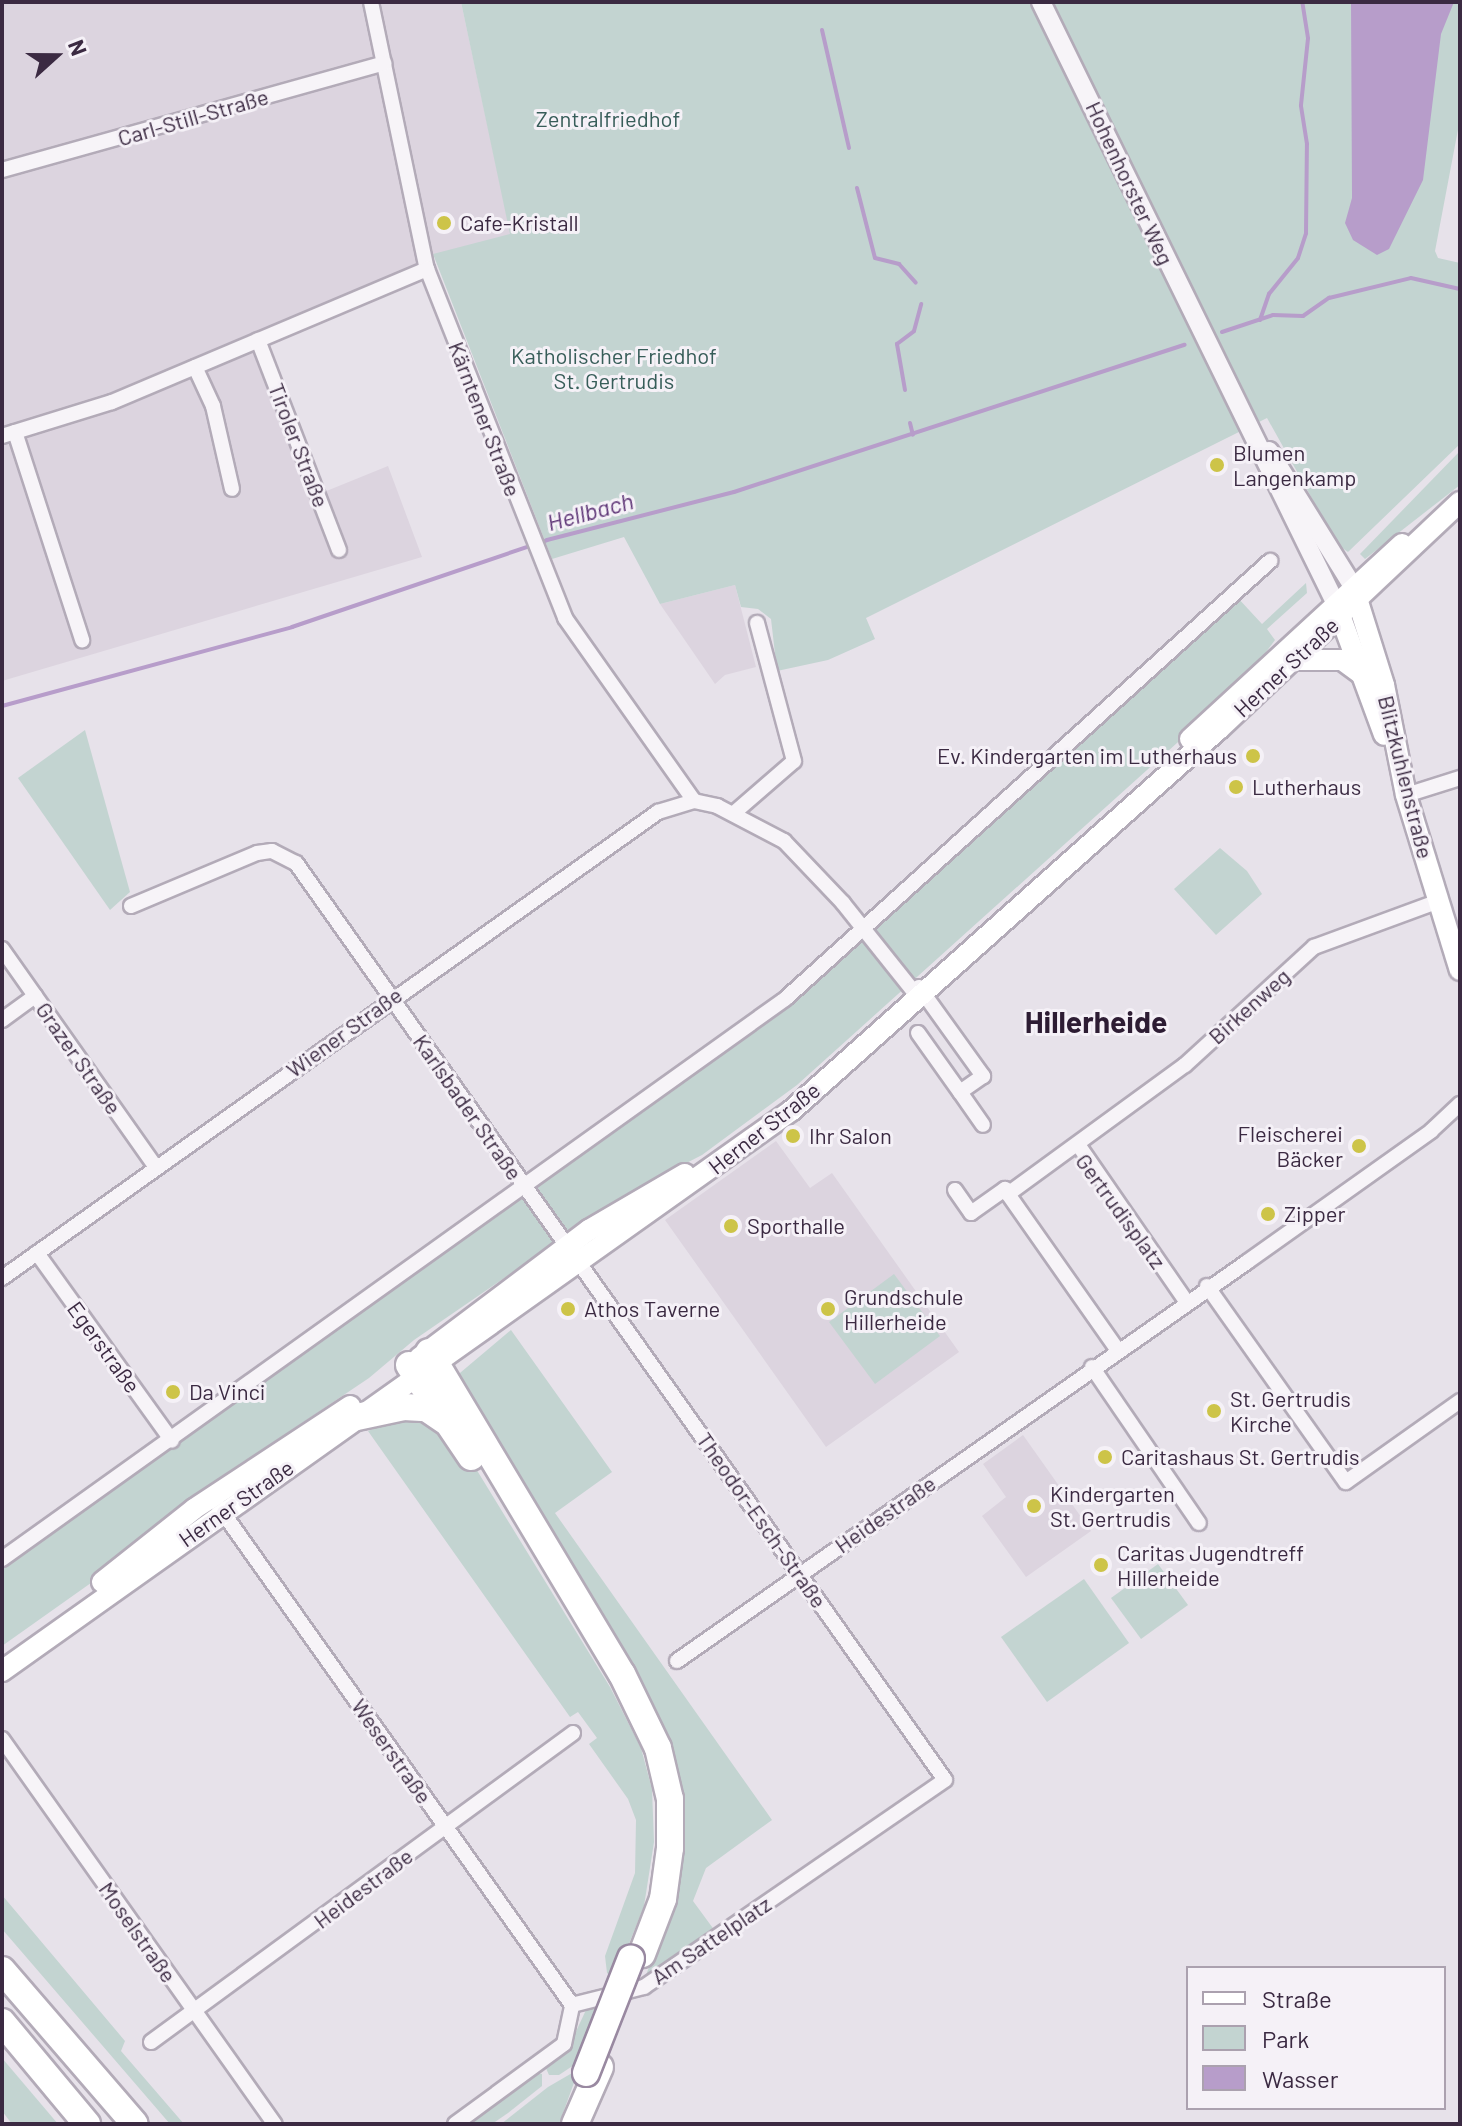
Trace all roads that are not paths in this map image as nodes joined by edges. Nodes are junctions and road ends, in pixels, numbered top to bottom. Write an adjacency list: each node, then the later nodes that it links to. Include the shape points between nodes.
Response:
1 (371, 2): 3 (street, Kärntener Straße)
2 (1041, 2): 7 (street, Hohenhorster Weg)
3 (384, 63): 4 (street, Carl-Still-Straße); 5 (street, Kärntener Straße)
4 (2, 170)
5 (427, 269): 6 (street); 22 (street, Kärntener Straße, via 565,618 589,659)
6 (258, 340): 8 (street); 12 (street, Tiroler Straße)
7 (1216, 366): 14 (street, Hohenhorster Weg, via 1230,379); 15 (street, Hohenhorster Weg)
8 (195, 367): 9 (street, via 112,402); 10 (street, via 213,406)
9 (9, 434): 17 (street)
10 (232, 489)
11 (1460, 502): 14 (main road, Herner Straße)
12 (339, 550)
13 (1270, 561): 26 (street)
14 (1355, 592): 15 (main road, Herner Straße); 21 (main road, Blitzkuhlenstraße, via 1384,685)
15 (1338, 609): 18 (main road, Herner Straße); 19 (main road, Blitzkuhlenstraße); 29 (main road, Herner Straße)
16 (757, 623): 23 (street, via 794,761)
17 (82, 640)
18 (1295, 660): 19 (main road, via 1342,660); 29 (main road, Herner Straße)
19 (1363, 676): 21 (main road, Blitzkuhlenstraße)
20 (1460, 778): 21 (street)
21 (1406, 795): 24 (main road, Blitzkuhlenstraße)
22 (694, 801): 23 (street); 31 (street, Wiener Straße, via 658,812)
23 (734, 813): 26 (street, via 806,860)
24 (1439, 901): 28 (main road, Blitzkuhlenstraße); 37 (street, Birkenweg, via 1323,941 1185,1065)
25 (131, 906): 31 (street, Karlsbader Straße, via 257,853 286,854)
26 (864, 930): 29 (street); 39 (street, via 697,1066)
27 (2, 949): 30 (street, Grazer Straße)
28 (1460, 970)
29 (919, 991): 34 (street, via 983,1076); 43 (main road, Herner Straße, via 791,1111)
30 (35, 996): 32 (street); 38 (street, Grazer Straße)
31 (392, 998): 38 (street, Wiener Straße); 39 (street, Karlsbader Straße)
32 (2, 1020)
33 (918, 1033): 34 (street)
34 (960, 1092): 36 (street)
35 (1460, 1104): 45 (street, Heidestraße, via 1431,1131)
36 (983, 1125)
37 (1079, 1146): 41 (street, Gertrudisplatz); 46 (street, Gertrudisplatz)
38 (156, 1167): 42 (street, Wiener Straße)
39 (523, 1186): 43 (street, Karlsbader Straße); 53 (street)
40 (955, 1190): 41 (street, Gertrudisplatz, via 971,1213 1005,1189)
41 (1008, 1194): 47 (street)
42 (37, 1253): 44 (street, Wiener Straße); 53 (street, Egerstraße)
43 (571, 1255): 48 (main road, Herner Straße); 57 (street, Theodor-Esch-Straße)
44 (2, 1278)
45 (1207, 1286): 46 (street, Heidestraße); 50 (street, via 1346,1482)
46 (1186, 1301): 47 (street, Heidestraße)
47 (1117, 1349): 49 (street, Heidestraße)
48 (423, 1364): 51 (main road, Herner Straße); 52 (highway); 54 (main road, Herner Straße); 65 (highway, via 622,1674 658,1748 670,1799 670,1848 663,1899)
49 (1092, 1367): 55 (street); 57 (street, Heidestraße)
50 (1460, 1401)
51 (357, 1417): 52 (highway, via 398,1407 426,1408); 54 (main road, Herner Straße)
52 (455, 1432): 65 (highway, via 610,1675 650,1762 660,1854)
53 (172, 1441): 56 (street)
54 (218, 1505): 58 (main road, Herner Straße); 60 (main road, Herner Straße); 64 (street, Weserstraße)
55 (1199, 1523)
56 (2, 1559)
57 (800, 1573): 59 (street, Heidestraße); 63 (street, Theodor-Esch-Straße)
58 (2, 1655)
59 (677, 1661)
60 (2, 1671)
61 (573, 1733): 64 (street, Heidestraße)
62 (2, 1739): 68 (street, Moselstraße)
63 (945, 1780): 67 (street, Am Sattelplatz, via 644,1987)
64 (445, 1827): 67 (street, Weserstraße); 68 (street, Heidestraße)
65 (637, 1956): 72 (highway)
66 (2, 1970): 75 (highway)
67 (572, 2005): 77 (street, via 564,2044)
68 (196, 2013): 70 (street, Heidestraße); 76 (street, Moselstraße)
69 (2, 2022): 71 (highway)
70 (151, 2042)
71 (44, 2073): 73 (highway); 74 (highway)
72 (574, 2122)
73 (68, 2124)
74 (87, 2124)
75 (135, 2124)
76 (275, 2124)
77 (455, 2124)

